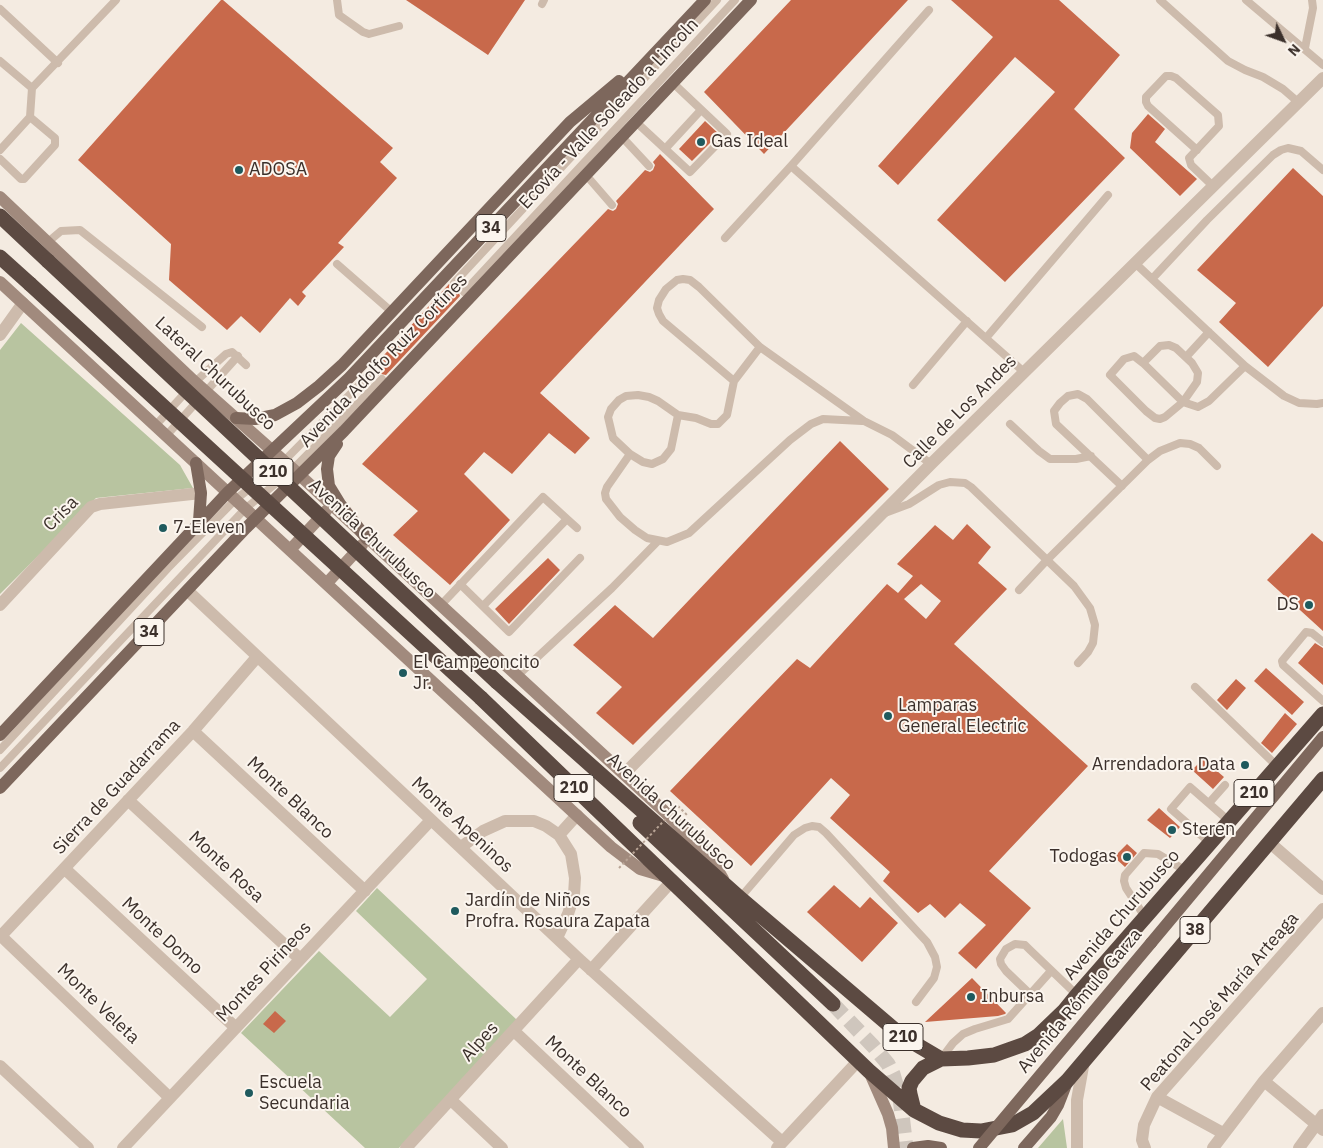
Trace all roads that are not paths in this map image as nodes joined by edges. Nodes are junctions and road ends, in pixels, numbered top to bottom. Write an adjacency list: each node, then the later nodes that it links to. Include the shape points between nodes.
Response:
1 (116, 0): 16 (lane)
2 (336, 0): 12 (lane, via 339,15 363,32 369,34)
3 (705, 0): 13 (main road, Avenida Adolfo Ruiz Cortínes / 34)
4 (717, 0): 46 (lane)
5 (735, 0): 47 (lane, Ecovía - Valle Soleado a Lincoln)
6 (751, 0): 19 (main road, Avenida Adolfo Ruiz Cortínes / 34)
7 (1160, 0): 21 (lane, via 1228,61 1263,77)
8 (1246, 0): 14 (lane)
9 (1312, 0): 14 (lane)
10 (0, 9): 16 (lane)
11 (929, 10): 31 (lane)
12 (399, 26)
13 (660, 48): 49 (main road, via 570,122); 77 (main road, Avenida Adolfo Ruiz Cortínes / 34, via 349,378)
14 (1305, 48): 17 (lane)
15 (0, 61): 20 (lane)
16 (58, 63): 20 (lane)
17 (1323, 65)
18 (1323, 78): 21 (street, Calle de Los Andes)
19 (673, 83): 22 (lane); 24 (main road, Avenida Adolfo Ruiz Cortínes / 34)
20 (32, 88): 23 (lane)
21 (1298, 102): 34 (street, Calle de Los Andes)
22 (701, 110): 26 (lane); 26 (lane, via 727,134 690,172)
23 (30, 117): 27 (lane); 29 (lane, via 55,138 55,145 24,179)
24 (636, 122): 25 (main road, Avenida Adolfo Ruiz Cortínes / 34); 26 (lane)
25 (622, 137): 30 (lane); 33 (main road, Avenida Adolfo Ruiz Cortínes / 34)
26 (665, 149)
27 (0, 150)
28 (1196, 150): 28 (lane, via 1219,126 1218,116 1176,78 1166,76 1146,97 1146,102); 34 (lane, via 1189,161)
29 (0, 159)
30 (649, 166)
31 (792, 166): 39 (lane); 50 (lane)
32 (1323, 170): 44 (lane, via 1300,151 1280,150 1207,220)
33 (586, 175): 37 (lane); 75 (main road, Avenida Adolfo Ruiz Cortínes / 34)
34 (1214, 187): 43 (street, Calle de Los Andes)
35 (1108, 195): 54 (lane)
36 (0, 197): 40 (street, Lateral Churubusco)
37 (612, 205)
38 (0, 216): 124 (highway, Avenida Churubusco / 210, bridge, via 497,682)
39 (725, 238)
40 (48, 242): 51 (lane, via 61,230 80,230); 65 (street, Lateral Churubusco)
41 (0, 257): 136 (highway, 210, bridge, via 481,698)
42 (337, 264): 49 (lane)
43 (1136, 264): 44 (lane); 62 (street, Calle de Los Andes)
44 (1152, 279): 52 (lane)
45 (0, 282): 48 (street)
46 (454, 283)
47 (464, 292)
48 (23, 303): 53 (street); 74 (street)
49 (392, 312): 71 (main road, via 342,365 297,403 275,415)
50 (967, 321): 54 (lane); 66 (lane)
51 (202, 327)
52 (1209, 332): 57 (lane); 60 (lane)
53 (0, 335)
54 (986, 338): 62 (lane)
55 (760, 347): 64 (lane); 64 (lane, via 690,280 677,280 666,290 657,308 663,321); 72 (lane)
56 (238, 356): 59 (lane); 65 (lane, via 232,352 226,354); 67 (lane)
57 (1186, 357): 58 (lane, via 1165,344); 68 (lane, via 1196,368 1198,379)
58 (1143, 363): 68 (lane); 68 (lane, via 1129,356 1110,375 1155,418 1165,417)
59 (246, 365)
60 (1245, 366): 68 (lane, via 1204,405 1193,406); 69 (lane, via 1290,400)
61 (373, 371): 84 (lane)
62 (1024, 372): 82 (street, Calle de Los Andes)
63 (382, 379): 84 (lane)
64 (734, 381): 70 (lane, via 727,415 722,422 714,424)
65 (195, 382): 67 (street, Lateral Churubusco); 74 (lane)
66 (913, 385)
67 (206, 392): 71 (street, Lateral Churubusco); 76 (lane)
68 (1183, 402)
69 (1323, 403)
70 (678, 415): 78 (lane, via 674,441 663,460 652,464); 78 (lane, via 649,397 626,396 619,400 608,417 610,430 613,438)
71 (236, 418): 77 (street, Lateral Churubusco)
72 (864, 421): 82 (lane, via 892,435); 96 (lane, via 823,419 811,424 689,533 667,542)
73 (1010, 424): 79 (lane, via 1050,459)
74 (156, 426): 76 (street)
75 (344, 431): 84 (main road, Avenida Adolfo Ruiz Cortínes / 34); 95 (main road, via 329,456 329,486)
76 (166, 436): 81 (street)
77 (272, 451): 84 (street, Lateral Churubusco); 87 (main road, Avenida Adolfo Ruiz Cortínes / 34)
78 (630, 454): 96 (lane, via 607,487 606,499 635,530)
79 (1091, 456): 80 (lane, via 1056,424 1054,411 1068,396 1078,394 1087,399); 85 (lane)
80 (1148, 460): 83 (lane, via 1180,443 1199,448); 85 (lane)
81 (196, 463): 86 (main road); 87 (street)
82 (932, 464): 90 (street, Calle de Los Andes)
83 (1218, 466)
84 (292, 468): 87 (lane); 88 (street, Lateral Churubusco); 89 (lane); 91 (main road, Avenida Adolfo Ruiz Cortínes / 34)
85 (1122, 486): 99 (lane)
86 (202, 493): 93 (main road); 104 (street, Crisa, via 91,507)
87 (231, 496): 89 (street); 93 (main road, Avenida Adolfo Ruiz Cortínes / 34); 117 (lane)
88 (332, 505): 95 (street, Lateral Churubusco); 97 (street)
89 (245, 509): 91 (street); 119 (lane)
90 (883, 514): 99 (lane, via 909,504 939,485 965,483); 120 (street, Calle de Los Andes)
91 (256, 519): 97 (street); 103 (main road, Avenida Adolfo Ruiz Cortínes / 34)
92 (567, 519): 94 (lane); 101 (lane, via 543,497); 106 (lane)
93 (199, 521): 115 (main road, Avenida Adolfo Ruiz Cortínes / 34)
94 (577, 528)
95 (367, 539): 100 (street); 105 (street, Lateral Churubusco)
96 (658, 541): 110 (lane)
97 (290, 550): 100 (street)
98 (580, 558): 106 (lane, via 509,632)
99 (1047, 560): 102 (lane); 109 (lane, via 1080,593 1094,616 1093,643)
100 (327, 583): 127 (street)
101 (460, 584): 105 (lane); 106 (lane)
102 (1019, 590)
103 (188, 591): 108 (street, Monte Apeninos); 123 (main road, Avenida Adolfo Ruiz Cortínes / 34)
104 (0, 605)
105 (440, 606): 110 (street, Lateral Churubusco)
106 (483, 606)
107 (1323, 642): 112 (lane, via 1306,632 1282,661)
108 (257, 657): 114 (street, Sierra de Guadarrama); 128 (street, Monte Apeninos)
109 (1078, 663)
110 (516, 676): 120 (street, Lateral Churubusco)
111 (1195, 687): 118 (lane)
112 (1323, 701)
113 (1323, 714): 118 (highway, Avenida Churubusco / 210)
114 (192, 731): 125 (street, Sierra de Guadarrama); 138 (street, Monte Blanco)
115 (0, 735)
116 (1323, 738): 176 (main road, Avenida Rómulo Garza / 38, bridge)
117 (0, 750)
118 (1277, 766): 129 (highway, Avenida Churubusco / 210)
119 (0, 768)
120 (624, 774): 139 (street, Lateral Churubusco, via 711,858)
121 (1323, 779): 131 (highway, 38)
122 (1225, 785): 126 (lane)
123 (0, 788)
124 (626, 798): 139 (highway, Avenida Churubusco / 210); 151 (highway, via 646,829)
125 (128, 800): 134 (street, Sierra de Guadarrama); 145 (street, Monte Rosa)
126 (1209, 804): 129 (lane); 132 (lane, via 1190,787 1171,809)
127 (577, 815): 130 (street); 136 (street, via 632,864)
128 (431, 820): 133 (street, Monte Apeninos); 138 (street, Montes Pirineos)
129 (1229, 821): 132 (highway, Avenida Churubusco / 210)
130 (559, 835): 133 (street, via 534,821 505,821 483,831); 143 (street, via 571,854 575,878 574,895)
131 (1270, 842): 137 (street); 156 (highway, 38)
132 (1210, 843): 135 (highway, Avenida Churubusco / 210)
133 (461, 847): 143 (street, Monte Apeninos)
134 (65, 869): 142 (street, Sierra de Guadarrama); 153 (street, Monte Domo)
135 (1186, 871): 141 (highway, Avenida Churubusco / 210); 141 (lane, via 1158,854 1144,853 1125,875 1124,881)
136 (669, 880): 146 (street); 158 (highway, 210)
137 (1323, 889)
138 (365, 890): 145 (street, Montes Pirineos)
139 (734, 893): 150 (lane, via 794,835 812,826 819,828 931,949 935,957 934,978); 155 (highway, Avenida Churubusco / 210, via 902,1036)
140 (1323, 909): 161 (street, Peatonal José María Arteaga)
141 (1145, 917): 149 (highway, Avenida Churubusco / 210)
142 (0, 936): 162 (street, Monte Veleta)
143 (558, 938): 144 (street, Monte Apeninos)
144 (579, 959): 146 (street, Monte Apeninos); 154 (street, Alpes)
145 (300, 960): 153 (street, Montes Pirineos)
146 (591, 970): 167 (street, Monte Apeninos)
147 (1052, 971): 148 (lane); 148 (lane, via 1025,945 1015,944 1006,950 1000,959 1001,964); 149 (lane)
148 (1032, 995): 155 (lane, via 1008,1019 963,1034)
149 (1077, 995): 155 (highway, Avenida Churubusco / 210, via 1039,1036 1025,1044 994,1055)
150 (916, 1002)
151 (833, 1004)
152 (1323, 1013): 160 (street)
153 (236, 1028): 162 (street, Montes Pirineos)
154 (514, 1031): 163 (street, Alpes); 172 (street, Monte Blanco)
155 (941, 1059): 164 (highway, via 923,1068 912,1081 909,1088)
156 (1084, 1060): 159 (highway, 38); 178 (street, via 1077,1100)
157 (0, 1066): 168 (street)
158 (863, 1066): 164 (highway, 210); 167 (street); 173 (street, via 888,1114)
159 (1067, 1081): 164 (highway, 210, via 1033,1113 1012,1125 981,1131 962,1130 939,1123); 177 (main road, 38, via 1051,1116)
160 (1264, 1081): 165 (street); 166 (street)
161 (1157, 1097): 166 (street); 179 (street, Peatonal José María Arteaga, via 1144,1125 1142,1140)
162 (170, 1098): 169 (street, Montes Pirineos)
163 (451, 1100): 170 (street, Alpes); 171 (street)
164 (914, 1110)
165 (1320, 1123): 181 (street)
166 (1224, 1133): 180 (street)
167 (780, 1145)
168 (88, 1148)
169 (123, 1148)
170 (406, 1148)
171 (502, 1148)
172 (638, 1148)
173 (894, 1148)
174 (913, 1148): 175 (main road)
175 (942, 1148)
176 (979, 1148)
177 (1024, 1148)
178 (1077, 1148)
179 (1145, 1148)
180 (1213, 1148)
181 (1299, 1148)

